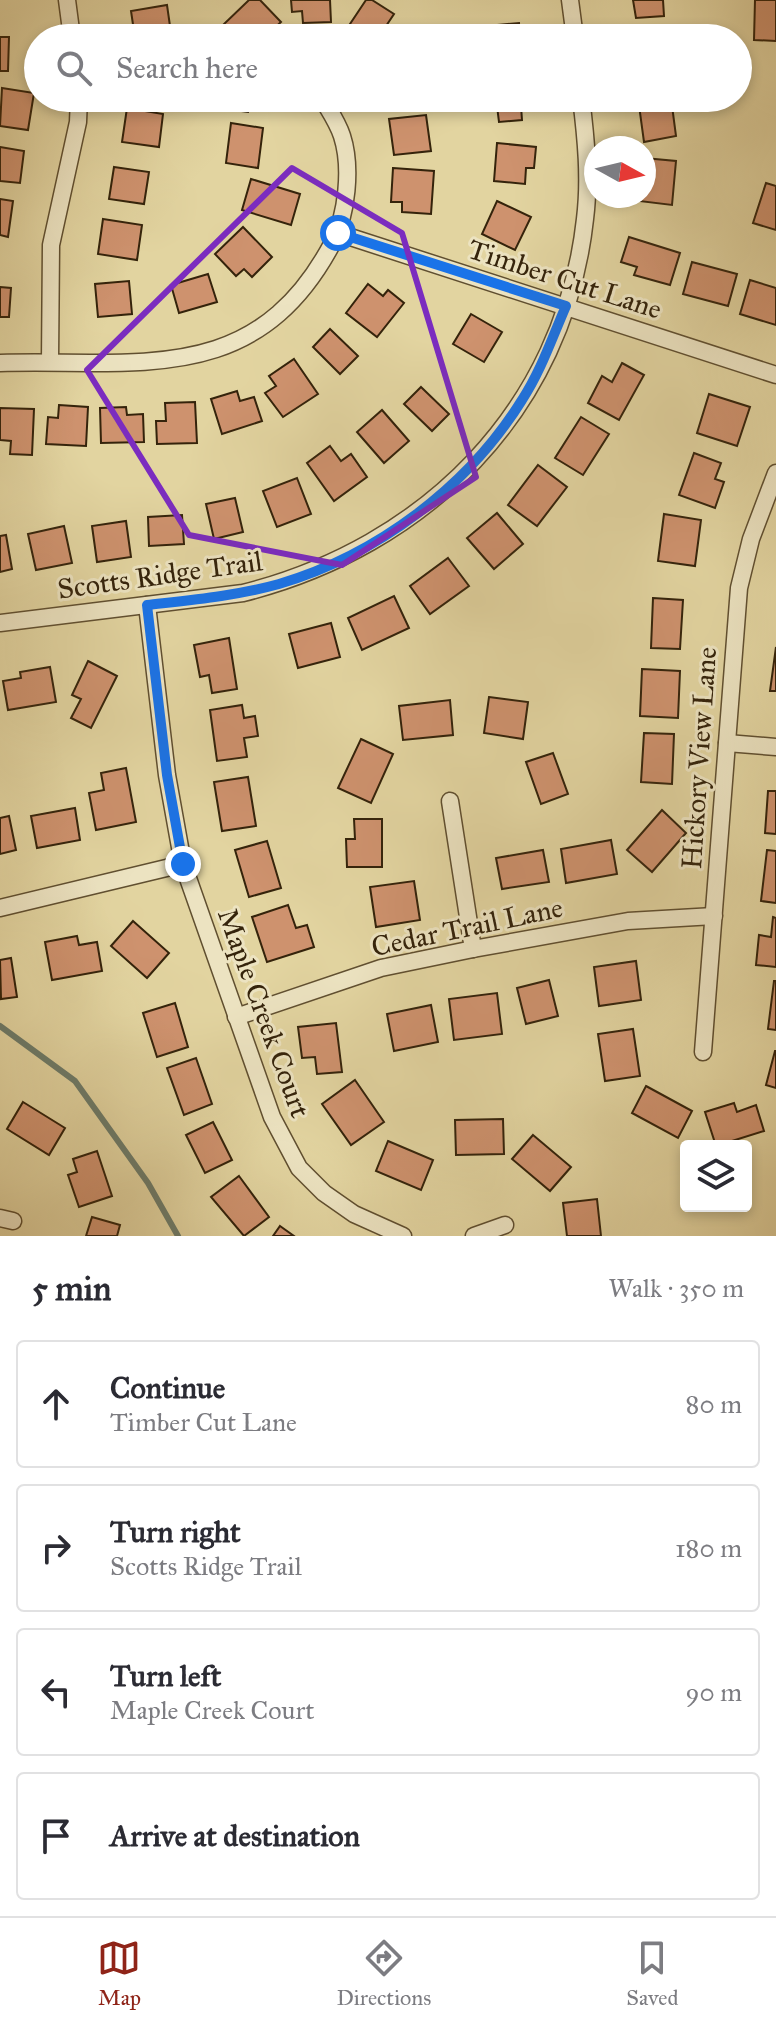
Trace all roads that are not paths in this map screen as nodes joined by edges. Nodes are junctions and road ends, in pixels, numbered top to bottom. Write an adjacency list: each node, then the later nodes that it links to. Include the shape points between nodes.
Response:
1 (67, 0): 3 (street)
2 (570, 0): 4 (street)
3 (70, 24)
4 (573, 24)
5 (78, 112): 10 (street, via 51,245)
6 (330, 112): 8 (street, via 342,135 346,161)
7 (582, 112): 9 (street, Scotts Ridge Trail, via 587,193)
8 (338, 233): 9 (street, Timber Cut Lane); 10 (street, via 287,309 234,344 174,360)
9 (566, 306): 12 (street, Timber Cut Lane); 14 (street, Scotts Ridge Trail, via 541,366 496,437 451,486 411,518 343,558 280,583)
10 (50, 361): 11 (street)
11 (0, 363)
12 (776, 375)
13 (776, 473): 16 (street, Hickory View Lane, via 739,588)
14 (147, 605): 15 (street, Scotts Ridge Trail); 19 (street, Maple Creek Court)
15 (0, 623)
16 (727, 743): 17 (street); 21 (street, Hickory View Lane)
17 (776, 747)
18 (450, 801): 22 (street)
19 (183, 864): 20 (street); 23 (street, Maple Creek Court)
20 (0, 908)
21 (714, 916): 22 (street, Cedar Trail Lane, via 628,921); 24 (street, Hickory View Lane)
22 (473, 949): 23 (street, Cedar Trail Lane, via 381,968)
23 (236, 1017): 26 (street, Maple Creek Court, via 272,1117 299,1168 354,1214)
24 (703, 1052)
25 (505, 1225): 27 (street)
26 (403, 1236)
27 (474, 1236)

